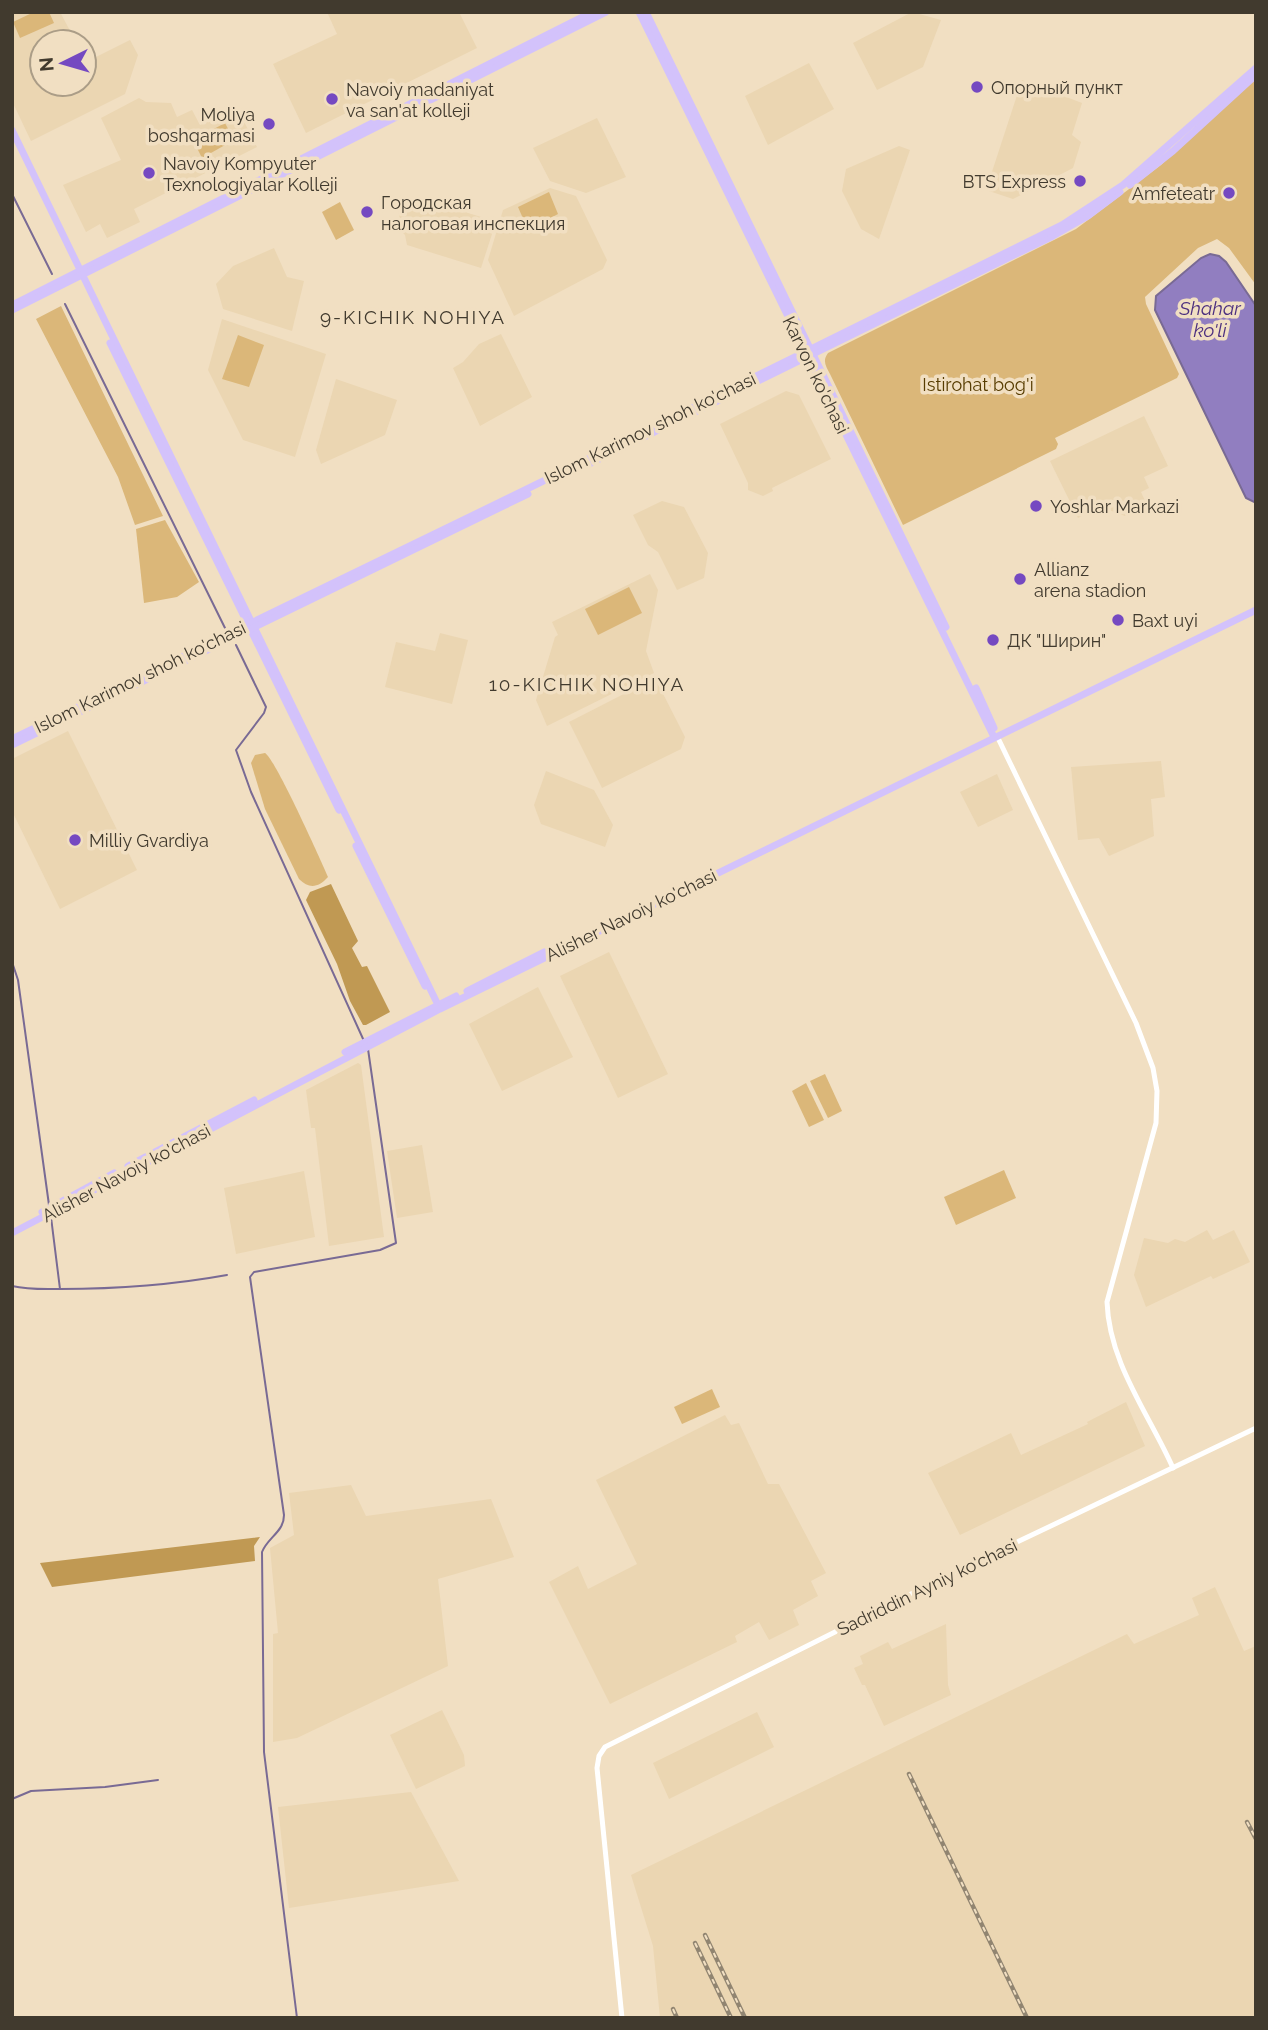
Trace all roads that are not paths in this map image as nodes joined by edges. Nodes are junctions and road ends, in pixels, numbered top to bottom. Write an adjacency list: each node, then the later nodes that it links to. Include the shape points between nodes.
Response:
1 (592, 12): 9 (main road, via 96,262)
2 (606, 12): 9 (main road)
3 (639, 12): 12 (main road, Karvon ko'chasi)
4 (646, 12): 12 (main road)
5 (1256, 68): 12 (main road, Islom Karimov shoh ko'chasi, via 1123,185 1086,210)
6 (1256, 75): 12 (main road, Islom Karimov shoh ko'chasi, via 1173,151 1088,216 964,281)
7 (12, 130): 9 (main road)
8 (12, 141): 9 (main road)
9 (79, 275): 10 (main road); 11 (main road); 14 (main road)
10 (12, 305)
11 (12, 310)
12 (809, 353): 14 (main road, Islom Karimov shoh ko'chasi); 15 (main road, Karvon ko'chasi)
13 (1256, 608): 15 (main road, Alisher Navoiy ko'chasi)
14 (251, 626): 16 (main road, Islom Karimov shoh ko'chasi); 17 (main road, Islom Karimov shoh ko'chasi); 19 (main road)
15 (995, 735): 18 (main road, Alisher Navoiy ko'chasi); 26 (street, via 1136,1023 1153,1068 1156,1122 1107,1302 1108,1326 1126,1376)
16 (12, 739)
17 (12, 745)
18 (608, 923): 20 (main road, Alisher Navoiy ko'chasi); 21 (main road, Alisher Navoiy ko'chasi)
19 (432, 994): 20 (main road); 21 (main road); 22 (main road)
20 (454, 997): 21 (main road, Alisher Navoiy ko'chasi)
21 (438, 1006): 22 (main road, Alisher Navoiy ko'chasi); 23 (main road, Alisher Navoiy ko'chasi)
22 (424, 1011): 23 (main road, Alisher Navoiy ko'chasi)
23 (372, 1041): 24 (main road, Alisher Navoiy ko'chasi)
24 (12, 1231)
25 (1256, 1428): 26 (street, Sadriddin Ayniy ko'chasi)
26 (1172, 1468): 27 (street, Sadriddin Ayniy ko'chasi, via 619,1738 601,1751 597,1768)
27 (622, 2018)

